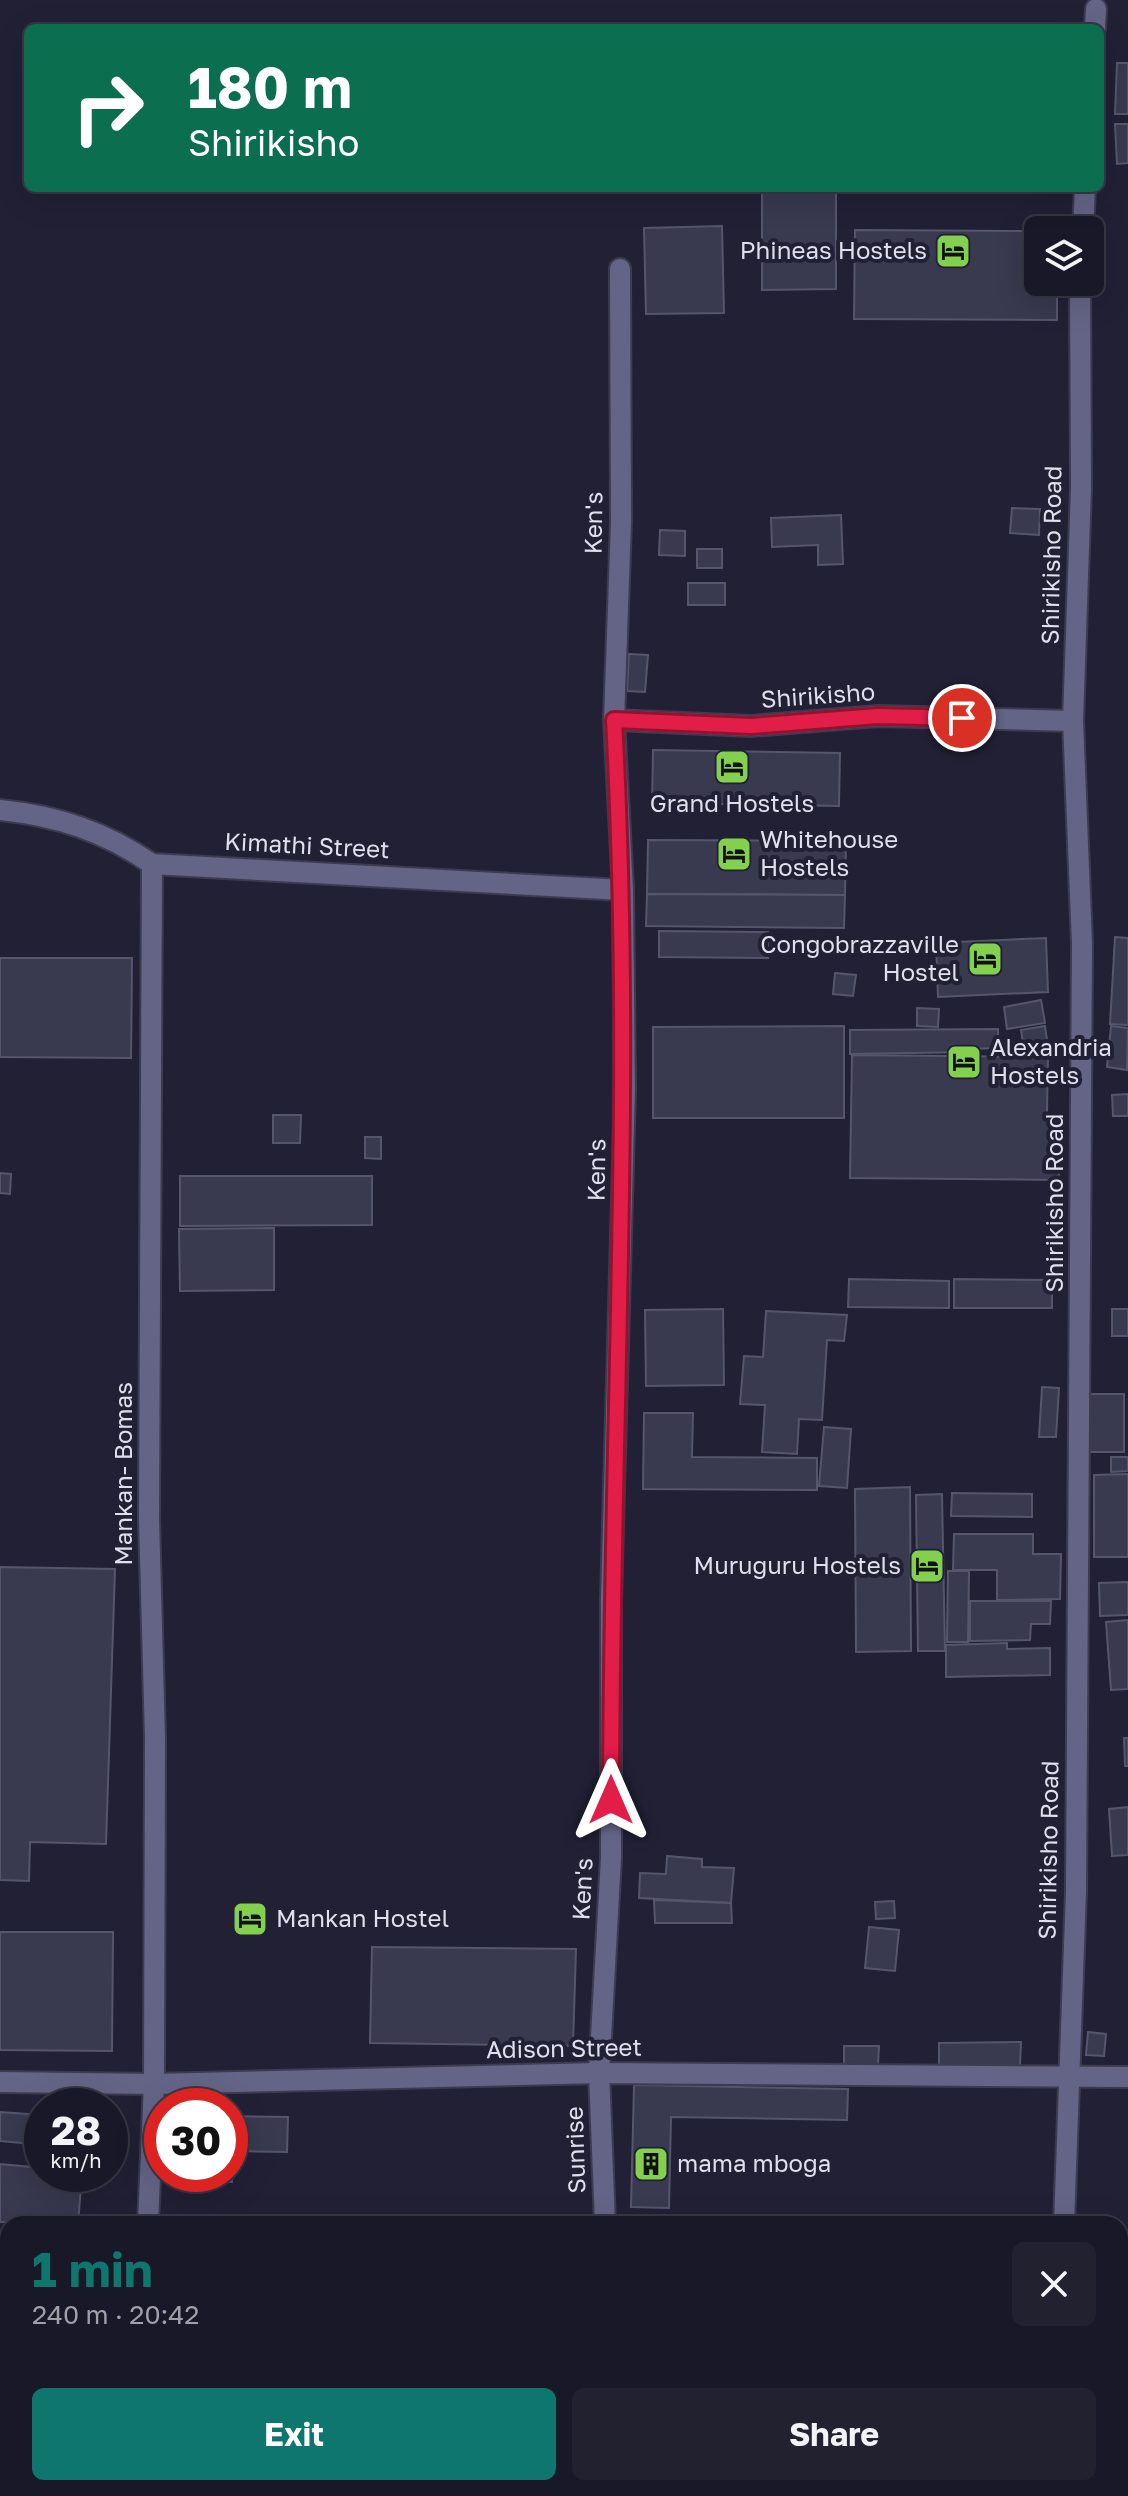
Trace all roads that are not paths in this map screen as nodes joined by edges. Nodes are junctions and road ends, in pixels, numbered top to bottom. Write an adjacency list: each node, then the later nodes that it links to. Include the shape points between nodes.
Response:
1 (1085, 192): 2 (street)
2 (1084, 216)
3 (620, 269): 5 (street, Ken's, via 621,522)
4 (1080, 296): 6 (street, Shirikisho Road, via 1081,488)
5 (614, 720): 6 (street, Shirikisho, via 751,726 878,716); 9 (street, Ken's)
6 (1073, 721): 11 (street, Shirikisho Road, via 1082,944 1076,1891)
7 (0, 810): 8 (street, via 92,829)
8 (152, 864): 9 (street, Kimathi Street); 14 (street, Mankan- Bomas, via 149,1519 155,1738)
9 (623, 890): 10 (street, Ken's, via 625,1089 611,1599 611,1858)
10 (599, 2073): 11 (street, Adison Street); 14 (street, Adison Street); 16 (street, Sunrise)
11 (1067, 2076): 12 (street, Adison Street); 17 (street)
12 (1128, 2077)
13 (0, 2082): 14 (street, Adison Street)
14 (154, 2084): 15 (street, Mankan- Bomas)
15 (148, 2216)
16 (605, 2216)
17 (1064, 2216)

